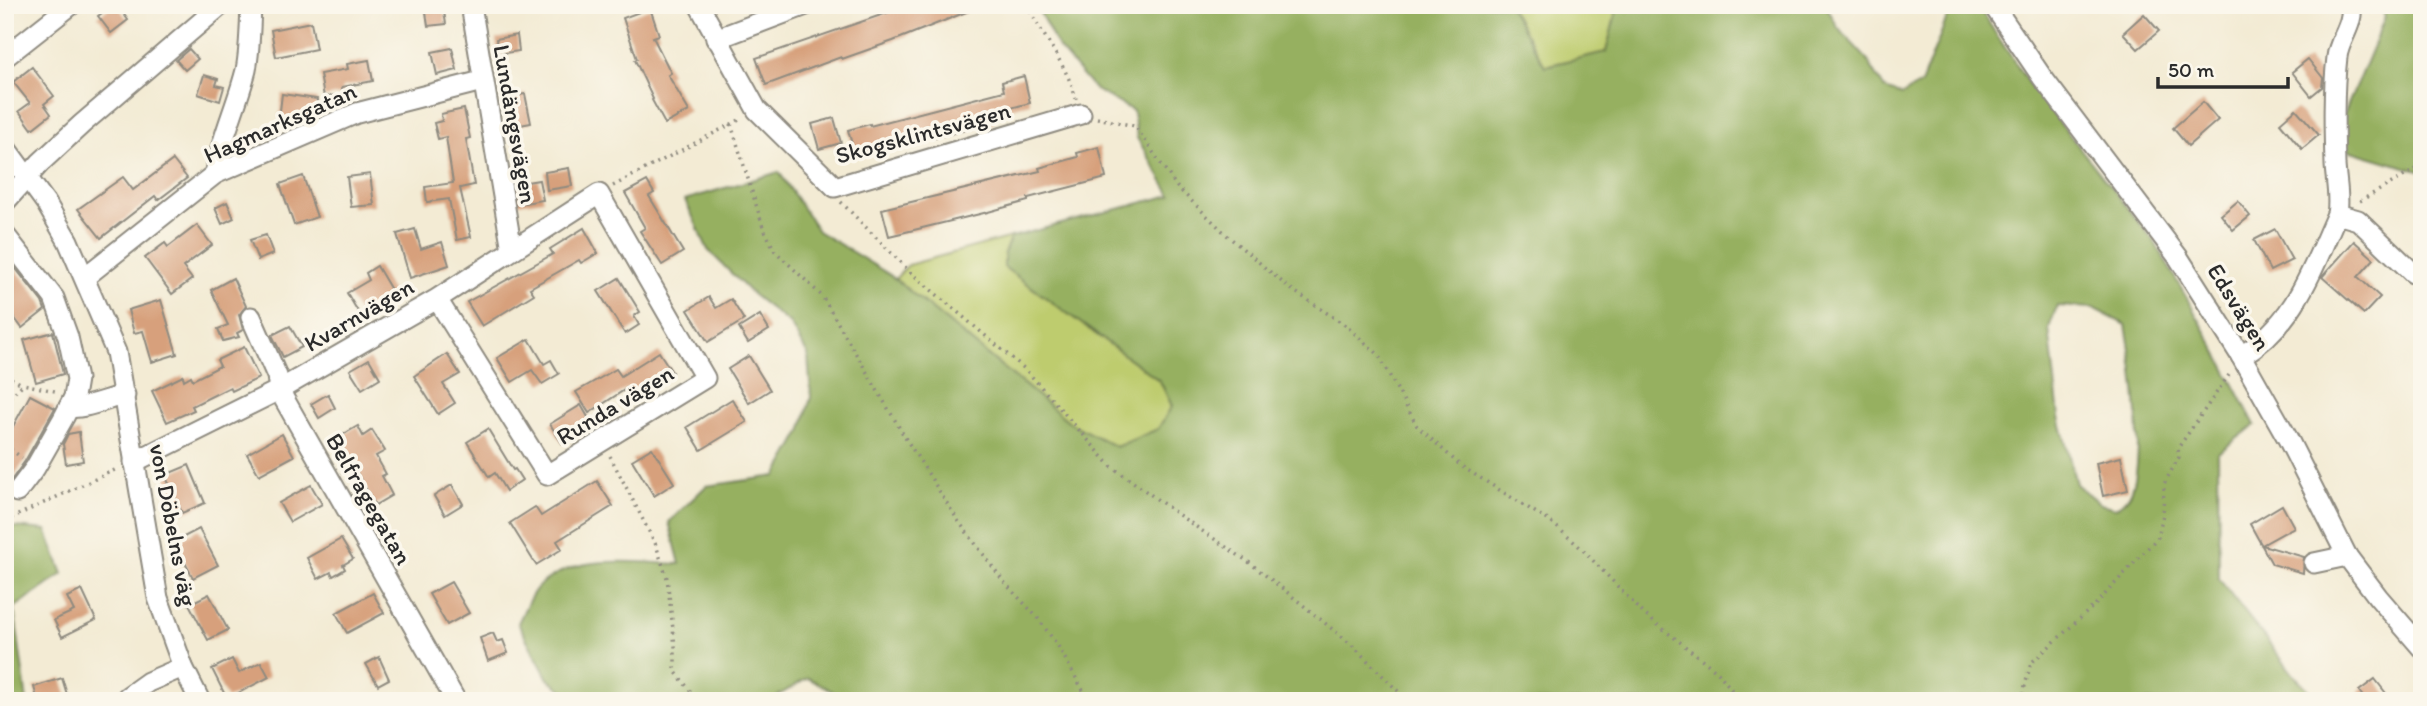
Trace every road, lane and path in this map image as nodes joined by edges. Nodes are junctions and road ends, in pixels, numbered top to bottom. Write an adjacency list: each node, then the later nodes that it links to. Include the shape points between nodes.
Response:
1 (71, 5): 11 (street)
2 (221, 5): 19 (street)
3 (251, 5): 18 (street, via 249,55)
4 (471, 5): 12 (street, Lundängsvägen)
5 (699, 5): 10 (street, Skogsklintsvägen)
6 (806, 5): 10 (street)
7 (1027, 5): 14 (path, via 1070,76)
8 (1993, 5): 30 (street, Edsvägen, via 2042,78 2178,257)
9 (2351, 5): 23 (street, via 2351,20 2337,54)
10 (716, 39): 13 (street, Skogsklintsvägen)
11 (5, 57)
12 (482, 80): 18 (street, Hagmarksgatan, via 357,113); 25 (street, Lundängsvägen)
13 (757, 110): 15 (path); 20 (street, Skogsklintsvägen)
14 (1081, 114): 20 (street, Skogsklintsvägen); 51 (path, via 1135,126 1177,187 1229,237 1378,354 1417,426 1461,466 1551,522 1643,614 1718,671)
15 (731, 124): 21 (path); 49 (path, via 775,251 822,296 959,522 1037,617)
16 (5, 147): 19 (street, von Döbelns väg)
17 (2422, 166): 23 (path)
18 (215, 174): 27 (street, Hagmarksgatan)
19 (27, 177): 22 (street); 27 (street, von Döbelns väg)
20 (835, 187): 50 (path, via 866,229 1026,370 1111,466 1250,563 1353,646)
21 (599, 194): 25 (street, Kvarnvägen); 37 (street, Runda vägen, via 705,378)
22 (5, 202)
23 (2337, 214): 26 (street, via 2358,220); 30 (street, via 2292,310 2262,343)
24 (5, 235): 36 (street, via 59,309 77,379)
25 (512, 250): 28 (street, Kvarnvägen)
26 (2413, 273)
27 (85, 277): 34 (street, von Döbelns väg, via 116,352)
28 (437, 299): 33 (street, Kvarnvägen); 37 (street, Runda vägen, via 547,475)
29 (251, 317): 33 (street, Belfragegatan)
30 (2241, 356): 41 (street, Edsvägen); 52 (path, via 2178,448 2179,457 2164,484 2158,537 2031,663)
31 (5, 375): 32 (path)
32 (23, 384): 35 (path); 36 (path)
33 (279, 390): 38 (street, Kvarnvägen); 47 (street, Belfragegatan)
34 (125, 395): 36 (street, via 85,407); 38 (street, von Döbelns väg)
35 (5, 402)
36 (71, 402): 39 (street)
37 (603, 441): 48 (path, via 656,545 667,578 675,671)
38 (134, 462): 40 (path); 44 (street, von Döbelns väg, via 158,598)
39 (17, 492)
40 (5, 521)
41 (2347, 556): 42 (street); 43 (street, Edsvägen)
42 (2314, 563)
43 (2422, 648)
44 (183, 667): 45 (street, via 148,682); 46 (street, von Döbelns väg)
45 (125, 701)
46 (200, 701)
47 (456, 701)
48 (698, 701)
49 (1089, 701)
50 (1408, 701)
51 (1740, 701)
52 (2021, 701)

